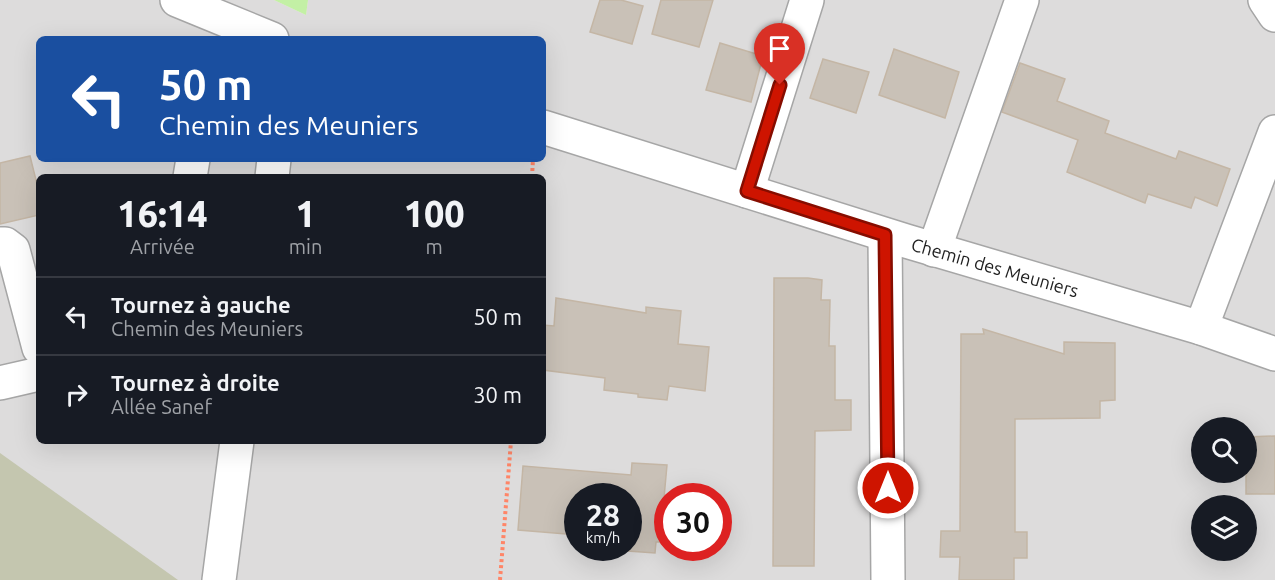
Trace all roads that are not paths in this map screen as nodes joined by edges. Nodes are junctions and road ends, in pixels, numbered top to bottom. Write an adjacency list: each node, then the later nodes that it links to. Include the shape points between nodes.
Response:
1 (177, 0): 6 (street)
2 (807, 0): 11 (street)
3 (1022, 0): 14 (street)
4 (1265, 0): 5 (street)
5 (1275, 15)
6 (218, 28): 7 (street)
7 (257, 36)
8 (546, 128): 11 (street, Chemin des Meuniers)
9 (1275, 132): 15 (street)
10 (1275, 185): 15 (street)
11 (747, 191): 12 (street, Chemin des Meuniers)
12 (885, 235): 14 (street, Chemin des Meuniers); 22 (street)
13 (0, 244): 16 (street, via 13,250)
14 (934, 250): 15 (street, Chemin des Meuniers)
15 (1210, 331): 17 (street, Chemin des Meuniers)
16 (36, 337)
17 (1275, 354)
18 (36, 375): 19 (street)
19 (0, 384)
20 (237, 444): 21 (street)
21 (219, 580)
22 (888, 580)

